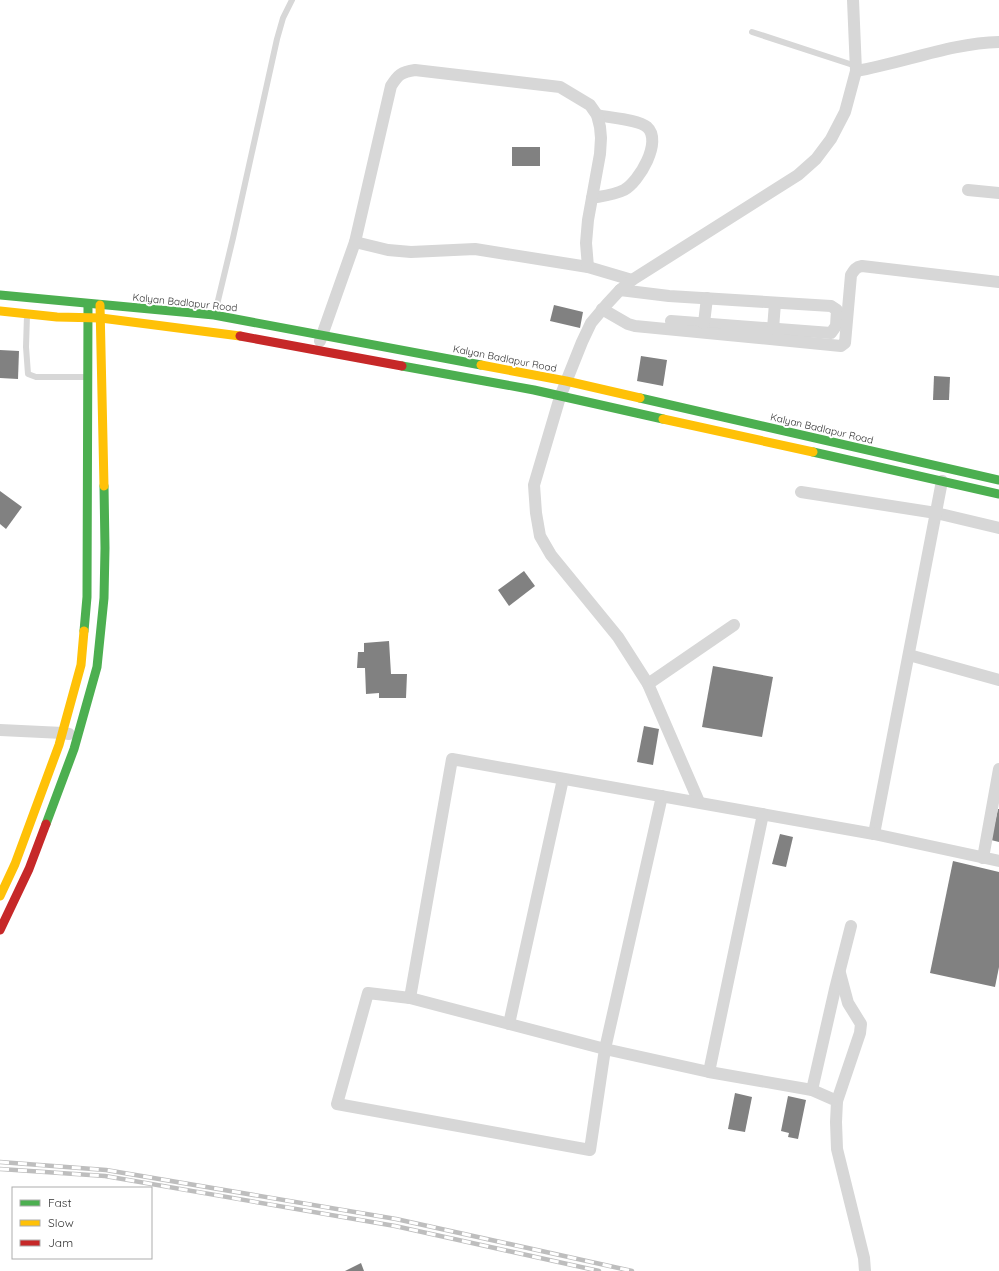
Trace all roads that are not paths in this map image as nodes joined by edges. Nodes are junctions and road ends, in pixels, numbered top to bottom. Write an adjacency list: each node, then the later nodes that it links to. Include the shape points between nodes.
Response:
1 (292, 0): 27 (lane, via 277,39)
2 (853, 0): 5 (street)
3 (752, 32): 5 (lane)
4 (999, 42): 5 (street, via 971,44 880,67)
5 (856, 68): 12 (street, via 845,112 831,139 816,159 798,175)
6 (597, 115): 9 (street, via 600,126 600,154); 9 (street, via 639,123 646,127 651,132 652,148 642,170 626,189 616,194); 10 (street, via 590,105 560,87 415,70 404,71 391,86)
7 (968, 190): 8 (street)
8 (999, 193)
9 (592, 198): 11 (street, via 587,230)
10 (355, 242): 11 (street, via 388,250 411,252 475,249); 29 (street)
11 (588, 267): 12 (street)
12 (632, 280): 14 (street)
13 (999, 282): 20 (street, via 858,267 851,275 845,343 841,346 636,326)
14 (620, 290): 16 (street); 20 (street)
15 (0, 296): 18 (main road, Kalyan Badlapur Road)
16 (707, 298): 17 (street); 26 (street)
17 (775, 303): 28 (street); 28 (street, via 831,306 837,310 836,326 831,333)
18 (88, 304): 19 (main road, Kalyan Badlapur Road); 23 (main road)
19 (100, 305): 24 (main road); 27 (main road, Kalyan Badlapur Road)
20 (602, 309): 32 (street, via 591,323)
21 (0, 311): 22 (main road, Kalyan Badlapur Road)
22 (27, 314): 23 (main road, Kalyan Badlapur Road); 31 (lane, via 28,374 36,377)
23 (87, 317): 24 (main road, Kalyan Badlapur Road); 31 (main road)
24 (101, 318): 27 (main road, Kalyan Badlapur Road); 48 (main road, via 104,598 97,667)
25 (671, 320): 26 (street)
26 (704, 323): 28 (street)
27 (212, 324): 29 (main road, Kalyan Badlapur Road); 30 (main road, Kalyan Badlapur Road)
28 (773, 329)
29 (323, 335): 30 (street); 32 (main road, Kalyan Badlapur Road)
30 (317, 350): 33 (main road, Kalyan Badlapur Road)
31 (87, 376): 47 (main road, via 87,597 81,665)
32 (566, 381): 33 (street); 34 (main road, Kalyan Badlapur Road)
33 (560, 397): 36 (main road, Kalyan Badlapur Road); 45 (street, via 534,485 540,536 551,555 618,637)
34 (972, 473): 35 (main road, Kalyan Badlapur Road); 37 (main road)
35 (999, 480)
36 (942, 481): 37 (main road, Kalyan Badlapur Road); 40 (street)
37 (968, 486): 39 (main road, Kalyan Badlapur Road)
38 (801, 492): 40 (street)
39 (999, 494)
40 (936, 513): 41 (street); 43 (street)
41 (999, 528)
42 (734, 625): 45 (street)
43 (908, 655): 44 (street); 54 (street)
44 (999, 680)
45 (648, 684): 52 (street)
46 (0, 730): 47 (street)
47 (63, 733): 48 (street); 57 (main road, via 15,864)
48 (77, 737): 59 (main road, via 29,869)
49 (999, 769): 55 (street)
50 (563, 778): 51 (street); 61 (street, via 452,758); 62 (street)
51 (662, 796): 52 (street); 63 (street)
52 (699, 802): 53 (street)
53 (763, 814): 54 (street); 64 (street)
54 (874, 834): 55 (street)
55 (983, 858): 56 (street)
56 (999, 861)
57 (0, 896)
58 (851, 926): 60 (street)
59 (0, 930)
60 (840, 970): 65 (street); 66 (street, via 848,1003 861,1024)
61 (410, 998): 62 (street); 63 (street, via 368,993 337,1104 590,1150)
62 (509, 1024): 63 (street)
63 (605, 1049): 64 (street)
64 (709, 1072): 65 (street)
65 (812, 1090): 66 (street)
66 (837, 1101): 67 (street, via 837,1149)
67 (865, 1271)

